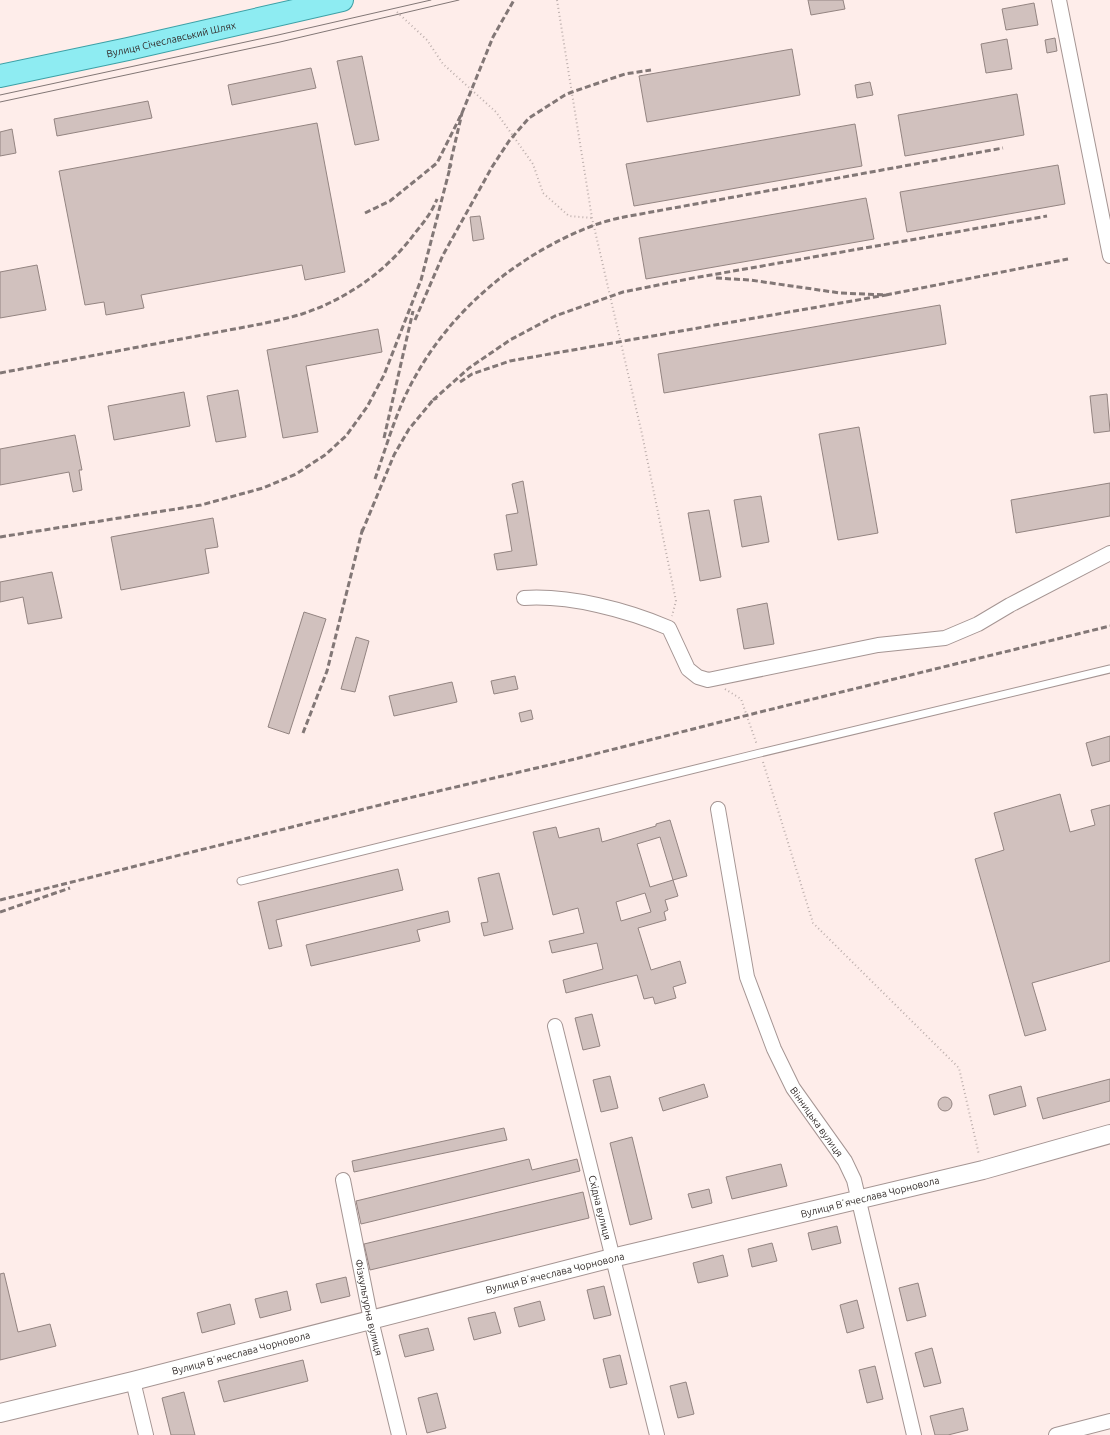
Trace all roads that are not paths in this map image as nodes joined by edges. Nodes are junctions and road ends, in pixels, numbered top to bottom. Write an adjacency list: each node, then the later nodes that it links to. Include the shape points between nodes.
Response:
1 (342, 0): 3 (main road, Вулиця Січеславський Шлях)
2 (1058, 0): 4 (street)
3 (0, 76)
4 (1110, 256)
5 (1110, 553): 6 (street, via 978,624 945,638 878,645 708,680 698,677 688,669 668,628 643,617 595,604 540,597)
6 (524, 598)
7 (1110, 669): 9 (lane)
8 (718, 809): 13 (street, Вінницька вулиця, via 747,977 774,1049 793,1088 845,1161 854,1180)
9 (240, 881)
10 (555, 1026): 14 (street, Східна вулиця)
11 (1110, 1134): 13 (street, Вулиця Вʼячеслава Чорновола, via 982,1170)
12 (343, 1180): 15 (street, Фізкультурна вулиця)
13 (859, 1200): 14 (street, Вулиця Вʼячеслава Чорновола); 22 (street, Вінницька вулиця)
14 (612, 1258): 15 (street, Вулиця Вʼячеслава Чорновола); 21 (street, Східна вулиця)
15 (371, 1320): 16 (street, Вулиця Вʼячеслава Чорновола); 20 (street, Фізкультурна вулиця)
16 (133, 1381): 17 (street, Вулиця Вʼячеслава Чорновола); 19 (street)
17 (0, 1413)
18 (1110, 1421): 23 (street)
19 (146, 1435)
20 (399, 1435)
21 (657, 1435)
22 (914, 1435)
23 (1056, 1435)

